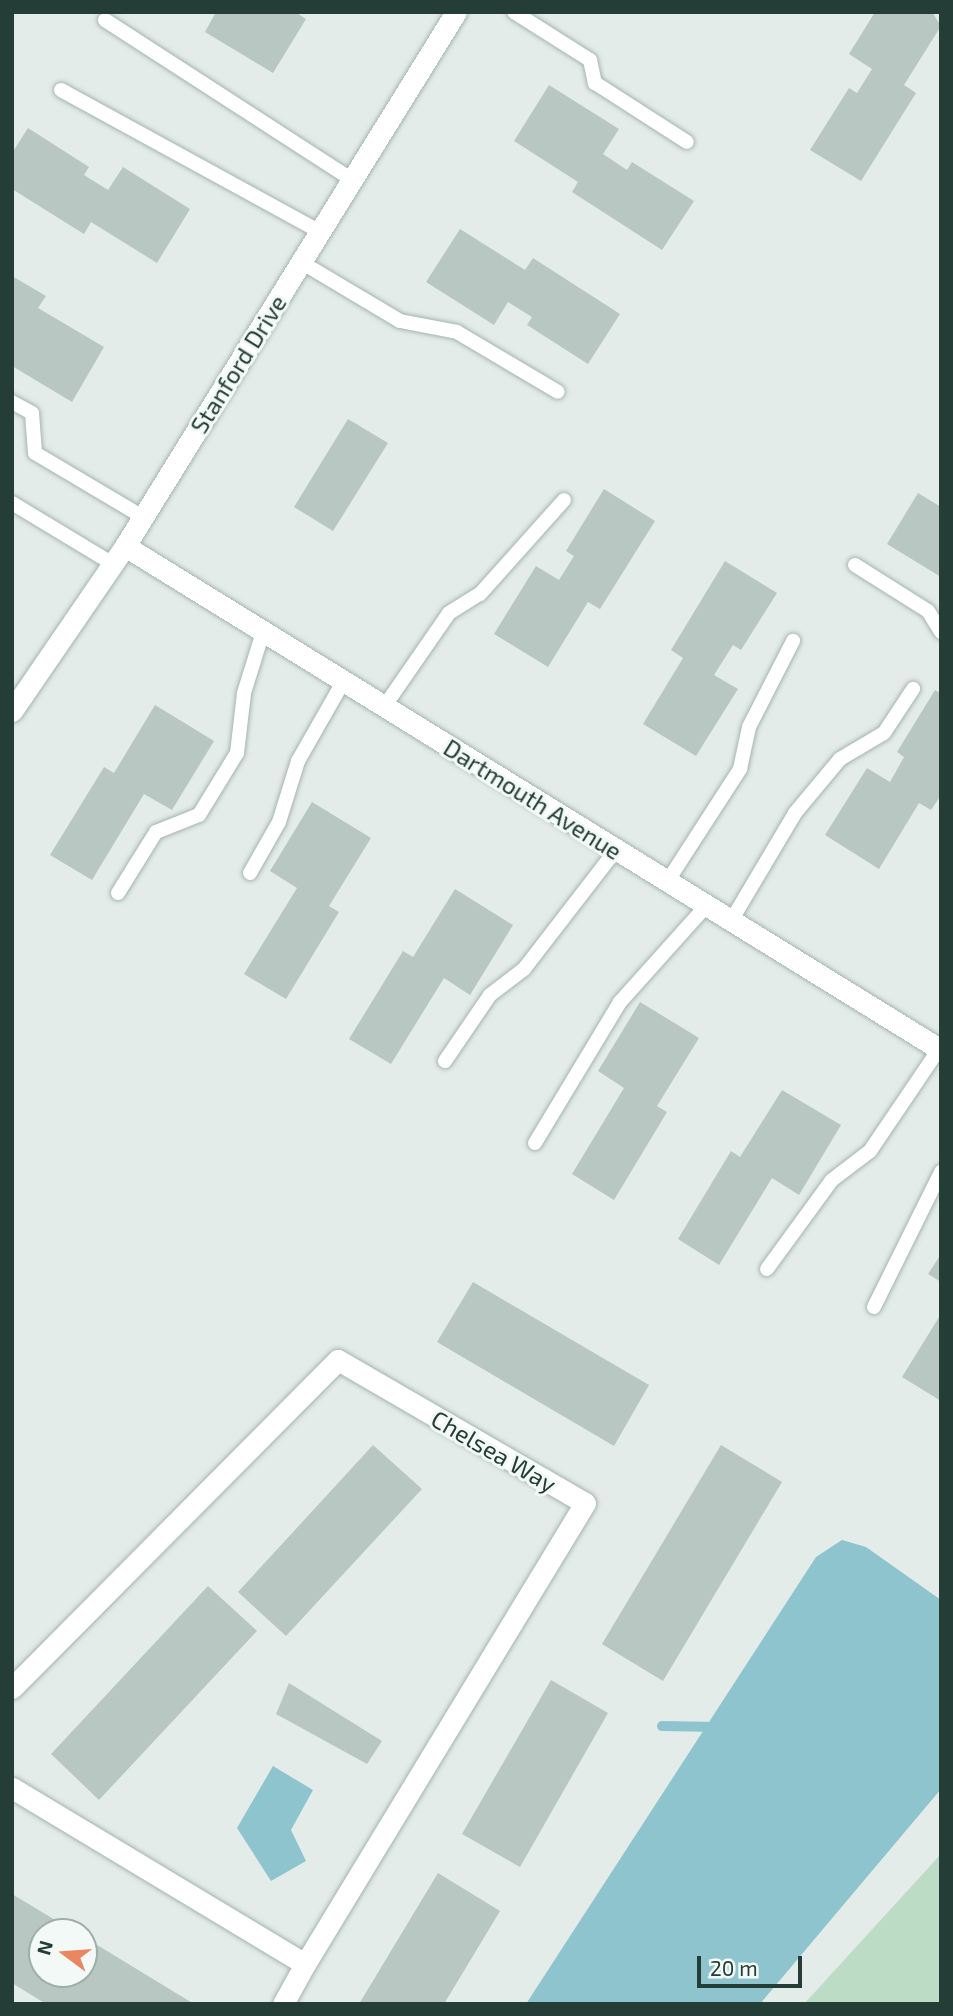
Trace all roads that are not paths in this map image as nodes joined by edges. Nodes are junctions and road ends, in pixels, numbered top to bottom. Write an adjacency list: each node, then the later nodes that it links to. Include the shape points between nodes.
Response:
1 (456, 12): 6 (street, Stanford Drive)
2 (514, 12): 5 (lane, via 590,60 595,83)
3 (105, 20): 6 (lane)
4 (61, 90): 7 (lane)
5 (687, 142)
6 (352, 180): 7 (street, Stanford Drive)
7 (320, 232): 8 (street, Stanford Drive)
8 (301, 262): 9 (lane, via 400,321 457,332); 13 (street, Stanford Drive)
9 (558, 391)
10 (12, 401): 13 (lane, via 32,413 35,453)
11 (564, 500): 21 (lane, via 480,594 449,613)
12 (12, 503): 14 (lane)
13 (143, 517): 14 (street, Stanford Drive)
14 (119, 555): 16 (street, Dartmouth Avenue); 22 (street, Stanford Drive)
15 (855, 565): 17 (lane, via 928,611)
16 (263, 632): 19 (street, Dartmouth Avenue); 26 (lane, via 244,693 237,752 199,815 156,832)
17 (941, 632)
18 (793, 642): 25 (lane, via 749,727 740,769)
19 (343, 681): 21 (street, Dartmouth Avenue); 24 (lane, via 298,761 279,822)
20 (913, 689): 28 (lane, via 884,733 840,759 795,813)
21 (384, 707): 23 (street, Dartmouth Avenue)
22 (12, 711)
23 (616, 850): 25 (street, Dartmouth Avenue); 30 (lane, via 524,969 490,995)
24 (250, 873)
25 (667, 882): 27 (street, Dartmouth Avenue)
26 (118, 893)
27 (706, 906): 28 (street, Dartmouth Avenue); 31 (lane, via 620,1002)
28 (732, 921): 29 (street, Dartmouth Avenue)
29 (940, 1049): 33 (lane, via 870,1151 832,1180)
30 (444, 1061)
31 (535, 1143)
32 (941, 1172): 34 (lane)
33 (767, 1269)
34 (874, 1307)
35 (12, 1688): 37 (street, Chelsea Way, via 338,1360 585,1503)
36 (12, 1788): 37 (street)
37 (305, 1964): 38 (street, Chelsea Way)
38 (283, 2004)

